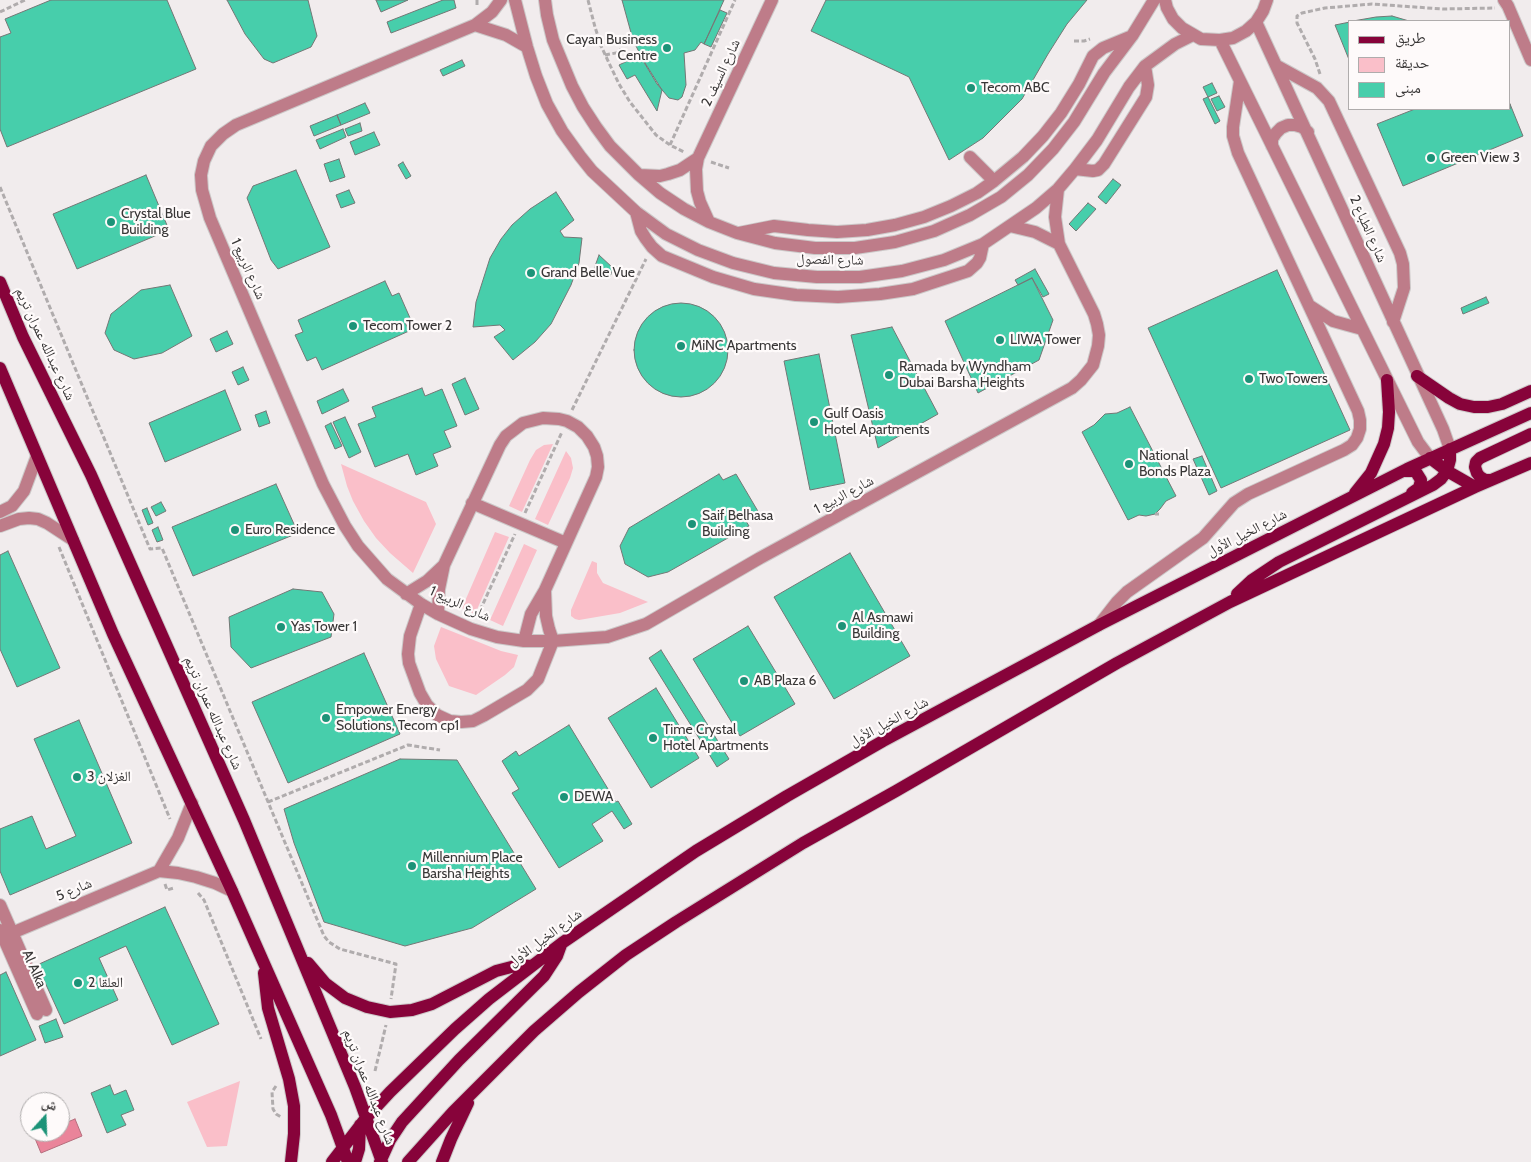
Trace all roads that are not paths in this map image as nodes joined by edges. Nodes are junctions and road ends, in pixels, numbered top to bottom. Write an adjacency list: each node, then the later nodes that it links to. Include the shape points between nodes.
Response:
1 (501, 0): 10 (street, شارع الربيع 1)
2 (515, 0): 14 (street, شارع الفصول)
3 (545, 0): 24 (street, شارع الفصول, via 554,40 583,107 610,146)
4 (772, 0): 22 (street, شارع السيف 2)
5 (1154, 0): 12 (street, شارع الفصول)
6 (1164, 0): 11 (street, via 1173,19)
7 (1267, 0): 9 (street)
8 (1507, 2): 15 (street)
9 (1256, 22): 13 (street, via 1233,38); 17 (street, شارع الطباع 2)
10 (475, 25): 14 (street, via 506,35); 60 (street, شارع الربيع 1, via 236,125 212,146 201,175 210,218 334,506 372,563)
11 (1193, 35): 13 (street); 16 (street, شارع الفصول)
12 (1132, 36): 25 (street, via 1097,52 1061,113 1043,136); 30 (street, شارع الفصول, via 1053,150 1000,197 970,215 903,240 855,248 775,243)
13 (1220, 40): 18 (street)
14 (527, 47): 27 (street, شارع الفصول, via 547,104 562,131 592,171)
15 (1531, 60)
16 (1145, 66): 23 (street, شارع الفصول); 23 (street, via 1146,97 1104,164 1098,170)
17 (1277, 66): 19 (street, شارع الطباع 2); 35 (street, via 1317,88 1329,101 1396,244 1404,264 1404,288)
18 (1240, 81): 20 (street); 34 (street, via 1232,127 1235,145)
19 (1308, 132): 20 (street, via 1302,127 1288,125 1276,132); 35 (street, شارع الطباع 2)
20 (1272, 146): 36 (street)
21 (970, 157): 25 (street)
22 (698, 158): 24 (street, via 668,174); 28 (street, شارع السيف 2, via 697,191)
23 (1075, 170): 26 (street, شارع الفصول)
24 (639, 175): 28 (street, شارع الفصول, via 660,193)
25 (994, 180): 30 (street, via 951,206 895,225 837,232 769,226)
26 (1058, 189): 29 (street, شارع الفصول); 32 (street, شارع الربيع 1, via 1054,216)
27 (636, 212): 31 (street, شارع الفصول, via 666,234 707,253 774,272 817,277 860,277 902,271 944,260); 31 (street, via 641,231 662,256 713,277 754,289 796,295 838,297 913,289 968,271 980,258)
28 (709, 222): 30 (street, شارع الفصول)
29 (1010, 226): 31 (street, شارع الفصول); 32 (street, via 1035,232)
30 (736, 233)
31 (983, 244)
32 (1059, 244): 66 (street, شارع الربيع 1, via 1094,314 1099,335 1093,365 1072,388 754,561 646,624 607,637)
33 (0, 282): 73 (main road, شارع عبدالله عمران تريم, via 35,363 91,475)
34 (1308, 304): 36 (street, via 1320,314); 64 (street, via 1358,411 1360,429 1357,438 1344,450 1240,498 1203,538 1127,592)
35 (1393, 322): 38 (street, شارع الطباع 2)
36 (1362, 329): 39 (street)
37 (0, 368): 44 (main road)
38 (1417, 376): 40 (main road, via 1460,404 1474,406 1502,404); 43 (street, شارع الطباع 2)
39 (1387, 380): 45 (street, via 1418,442); 51 (main road, via 1389,412 1384,444 1371,473)
40 (1531, 391)
41 (1531, 413): 43 (main road, شارع الخيل الأول)
42 (1531, 434): 49 (main road, via 1476,462 1475,468 1480,477)
43 (1450, 449): 45 (main road, شارع الخيل الأول); 48 (main road)
44 (37, 456): 54 (street, via 24,491 12,506); 56 (main road)
45 (1430, 458): 47 (main road, شارع الخيل الأول); 48 (main road)
46 (1531, 463): 49 (main road)
47 (1404, 471): 51 (main road, شارع الخيل الأول); 52 (main road, via 1416,472 1421,480 1419,488)
48 (1447, 471): 50 (main road); 52 (main road, via 1433,485)
49 (1491, 480): 50 (main road)
50 (1475, 487): 61 (main road)
51 (1351, 497): 64 (main road, شارع الخيل الأول)
52 (1406, 498): 61 (main road, via 1279,562 1252,580)
53 (472, 503): 57 (street); 57 (street, via 506,436 534,419 567,421 587,436 594,447 598,467); 58 (street)
54 (0, 512)
55 (0, 526): 56 (street, via 19,519 38,519)
56 (73, 540): 67 (main road, via 138,690)
57 (566, 543): 59 (street)
58 (444, 565): 60 (street); 63 (street)
59 (546, 590): 65 (street, via 531,614); 66 (street, via 546,616)
60 (406, 594): 62 (street, شارع الربيع 1)
61 (1230, 602): 77 (main road, via 803,843 676,922 579,992)
62 (421, 604): 63 (street, شارع الربيع 1); 66 (street, via 410,636 409,663 427,705 450,721 473,721 528,690 542,672)
63 (438, 614): 65 (street, شارع الربيع 1, via 471,629)
64 (1099, 625): 72 (main road, شارع الخيل الأول, via 788,796 696,851)
65 (524, 641): 66 (street, شارع الربيع 1)
66 (553, 642)
67 (192, 803): 68 (street, via 178,838); 69 (main road)
68 (159, 871): 69 (street, via 196,877); 71 (street, شارع 5)
69 (232, 891): 74 (main road)
70 (0, 905): 71 (street, Al Alka)
71 (4, 934): 76 (street, Al Alka)
72 (562, 943): 75 (main road, شارع الخيل الأول); 80 (main road, via 544,976 402,1122)
73 (300, 954): 75 (main road, via 326,983 345,998 367,1008 390,1012 432,1004 501,969); 78 (main road, شارع عبدالله عمران تريم, via 355,1087)
74 (264, 963): 79 (main road); 81 (main road, via 268,1008 290,1079 294,1106)
75 (531, 966): 78 (main road, شارع الخيل الأول, via 455,1028)
76 (41, 1012)
77 (477, 1088): 85 (main road); 86 (main road)
78 (363, 1122): 79 (main road, شارع الخيل الأول); 80 (main road, شارع عبدالله عمران تريم); 84 (main road)
79 (344, 1148): 82 (main road, شارع الخيل الأول); 83 (main road)
80 (381, 1161)
81 (290, 1162)
82 (332, 1162)
83 (348, 1162)
84 (356, 1162)
85 (408, 1162)
86 (442, 1162)

